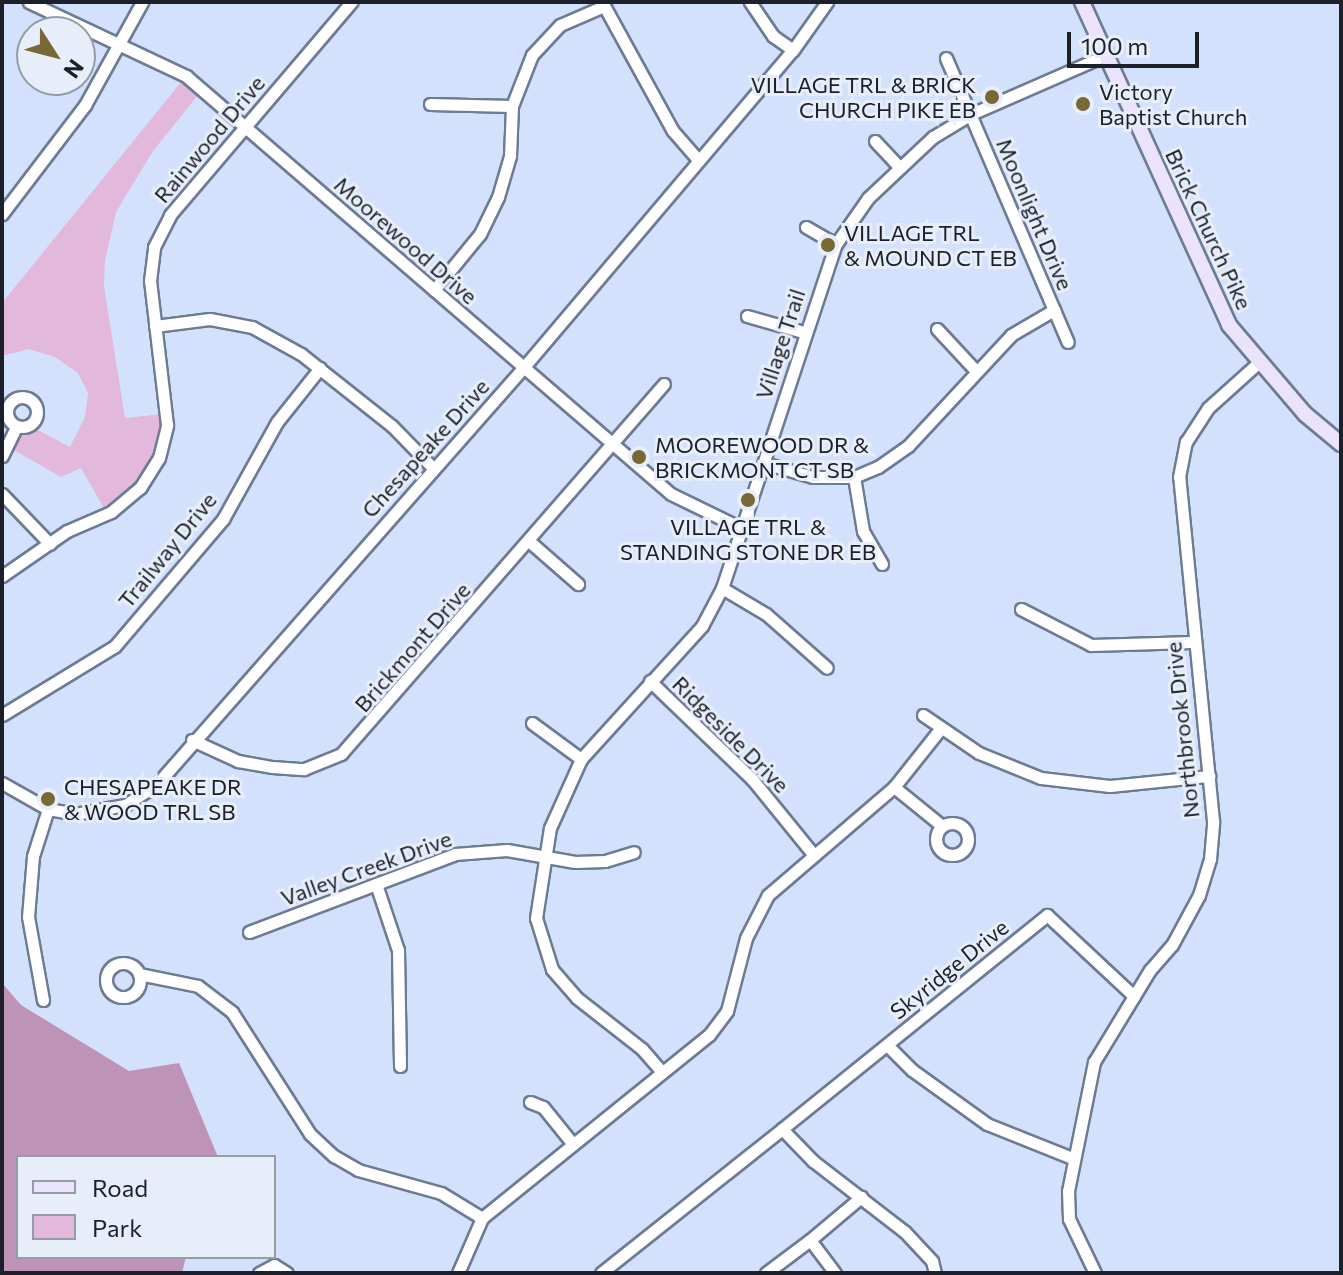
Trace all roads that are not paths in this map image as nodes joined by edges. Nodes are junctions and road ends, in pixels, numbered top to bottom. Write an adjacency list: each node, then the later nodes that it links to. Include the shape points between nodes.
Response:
1 (29, 2): 8 (street, Moorewood Drive)
2 (142, 2): 8 (street)
3 (351, 2): 15 (street, Rainwood Drive)
4 (750, 2): 9 (street, via 773,36)
5 (827, 2): 9 (street, Chesapeake Drive)
6 (1082, 2): 10 (main road, Brick Church Pike)
7 (603, 4): 13 (street, via 560,25 532,55); 17 (street, via 673,131)
8 (121, 41): 15 (street, Moorewood Drive, via 186,76); 19 (street, via 85,105)
9 (793, 50): 17 (street, Chesapeake Drive)
10 (1104, 56): 14 (street, Village Trail); 29 (main road, Brick Church Pike, via 1229,325)
11 (946, 58): 14 (street, Moonlight Drive)
12 (430, 104): 13 (street)
13 (512, 106): 22 (street, via 510,156 498,197 480,234)
14 (971, 114): 18 (street, Village Trail); 23 (street, Moonlight Drive)
15 (244, 126): 22 (street, Moorewood Drive); 25 (street, Rainwood Drive, via 170,215 154,247 150,281)
16 (875, 141): 18 (street)
17 (698, 160): 31 (street, Chesapeake Drive)
18 (899, 167): 21 (street, Village Trail)
19 (2, 214)
20 (806, 227): 21 (street)
21 (836, 244): 27 (street, Village Trail)
22 (434, 290): 31 (street, Moorewood Drive)
23 (1054, 310): 28 (street, Moonlight Drive); 32 (street, via 1011,335)
24 (747, 316): 27 (street)
25 (155, 326): 30 (street, via 210,319 252,327); 44 (street, Rainwood Drive, via 167,425 159,458 140,488 111,512)
26 (937, 329): 32 (street)
27 (803, 332): 38 (street, Village Trail)
28 (1068, 342)
29 (1258, 363): 35 (main road, Brick Church Pike); 50 (street, Northbrook Drive, via 1212,403 1186,442 1179,477)
30 (320, 368): 39 (street, via 392,426); 53 (street, Trailway Drive, via 277,422 223,519 115,646)
31 (523, 368): 36 (street, Moorewood Drive); 39 (street, Chesapeake Drive)
32 (976, 371): 40 (street, via 908,446)
33 (664, 384): 36 (street, Brickmont Drive)
34 (16, 427): 37 (street)
35 (1341, 444)
36 (613, 445): 42 (street, Moorewood Drive, via 671,494); 43 (street, Brickmont Drive)
37 (2, 456)
38 (764, 463): 40 (street, via 813,477); 42 (street, Village Trail)
39 (433, 468): 57 (street, Chesapeake Drive)
40 (854, 477): 45 (street, via 863,531)
41 (2, 494): 44 (street)
42 (743, 529): 48 (street, Village Trail)
43 (530, 542): 47 (street); 57 (street, Brickmont Drive, via 360,737 326,764 272,767 238,761)
44 (50, 544): 46 (street, Rainwood Drive)
45 (882, 564)
46 (2, 576)
47 (578, 584)
48 (722, 588): 51 (street, via 766,614); 52 (street, Village Trail, via 702,626)
49 (1021, 609): 50 (street, via 1091,645)
50 (1192, 642): 59 (street, Northbrook Drive)
51 (827, 668)
52 (650, 681): 58 (street, Village Trail); 65 (street, Ridgeside Drive, via 752,779)
53 (2, 715)
54 (923, 715): 56 (street)
55 (532, 723): 58 (street)
56 (941, 728): 59 (street, via 979,753 1041,778 1110,786); 61 (street)
57 (192, 740): 62 (street, Chesapeake Drive, via 141,798 91,814)
58 (581, 759): 66 (street, Village Trail, via 550,828)
59 (1209, 776): 70 (street, Northbrook Drive, via 1212,834 1199,895 1172,945)
60 (2, 783): 62 (street, Chesapeake Drive)
61 (894, 787): 63 (street); 65 (street)
62 (48, 809): 71 (street, via 33,856 28,917)
63 (942, 826)
64 (634, 852): 66 (street, Valley Creek Drive, via 605,861)
65 (813, 854): 74 (street, via 780,881 755,914 727,1011 709,1035)
66 (545, 857): 67 (street, Valley Creek Drive, via 507,850 455,854); 74 (street, Village Trail, via 536,918 552,969 577,998 642,1049)
67 (376, 884): 68 (street, Valley Creek Drive); 73 (street, via 398,950)
68 (249, 932)
69 (139, 974): 80 (street, via 198,986 232,1012 288,1103 334,1156 358,1170 441,1193)
70 (1134, 996): 72 (street, Skyridge Drive, via 1047,915); 78 (street, Northbrook Drive, via 1094,1062)
71 (43, 1000)
72 (887, 1045): 76 (street, Skyridge Drive); 78 (street, via 912,1070 987,1124)
73 (400, 1066)
74 (662, 1072): 77 (street)
75 (530, 1102): 77 (street, via 543,1107)
76 (782, 1129): 79 (street, via 813,1161); 85 (street, Skyridge Drive)
77 (572, 1143): 80 (street)
78 (1072, 1158): 89 (street, Northbrook Drive, via 1069,1219)
79 (861, 1197): 81 (street); 88 (street, via 905,1232 932,1261)
80 (482, 1218): 84 (street)
81 (810, 1240): 86 (street); 87 (street)
82 (259, 1273): 83 (street, via 274,1265)
83 (287, 1273)
84 (458, 1273)
85 (601, 1273)
86 (766, 1273)
87 (835, 1273)
88 (935, 1273)
89 (1095, 1273)

